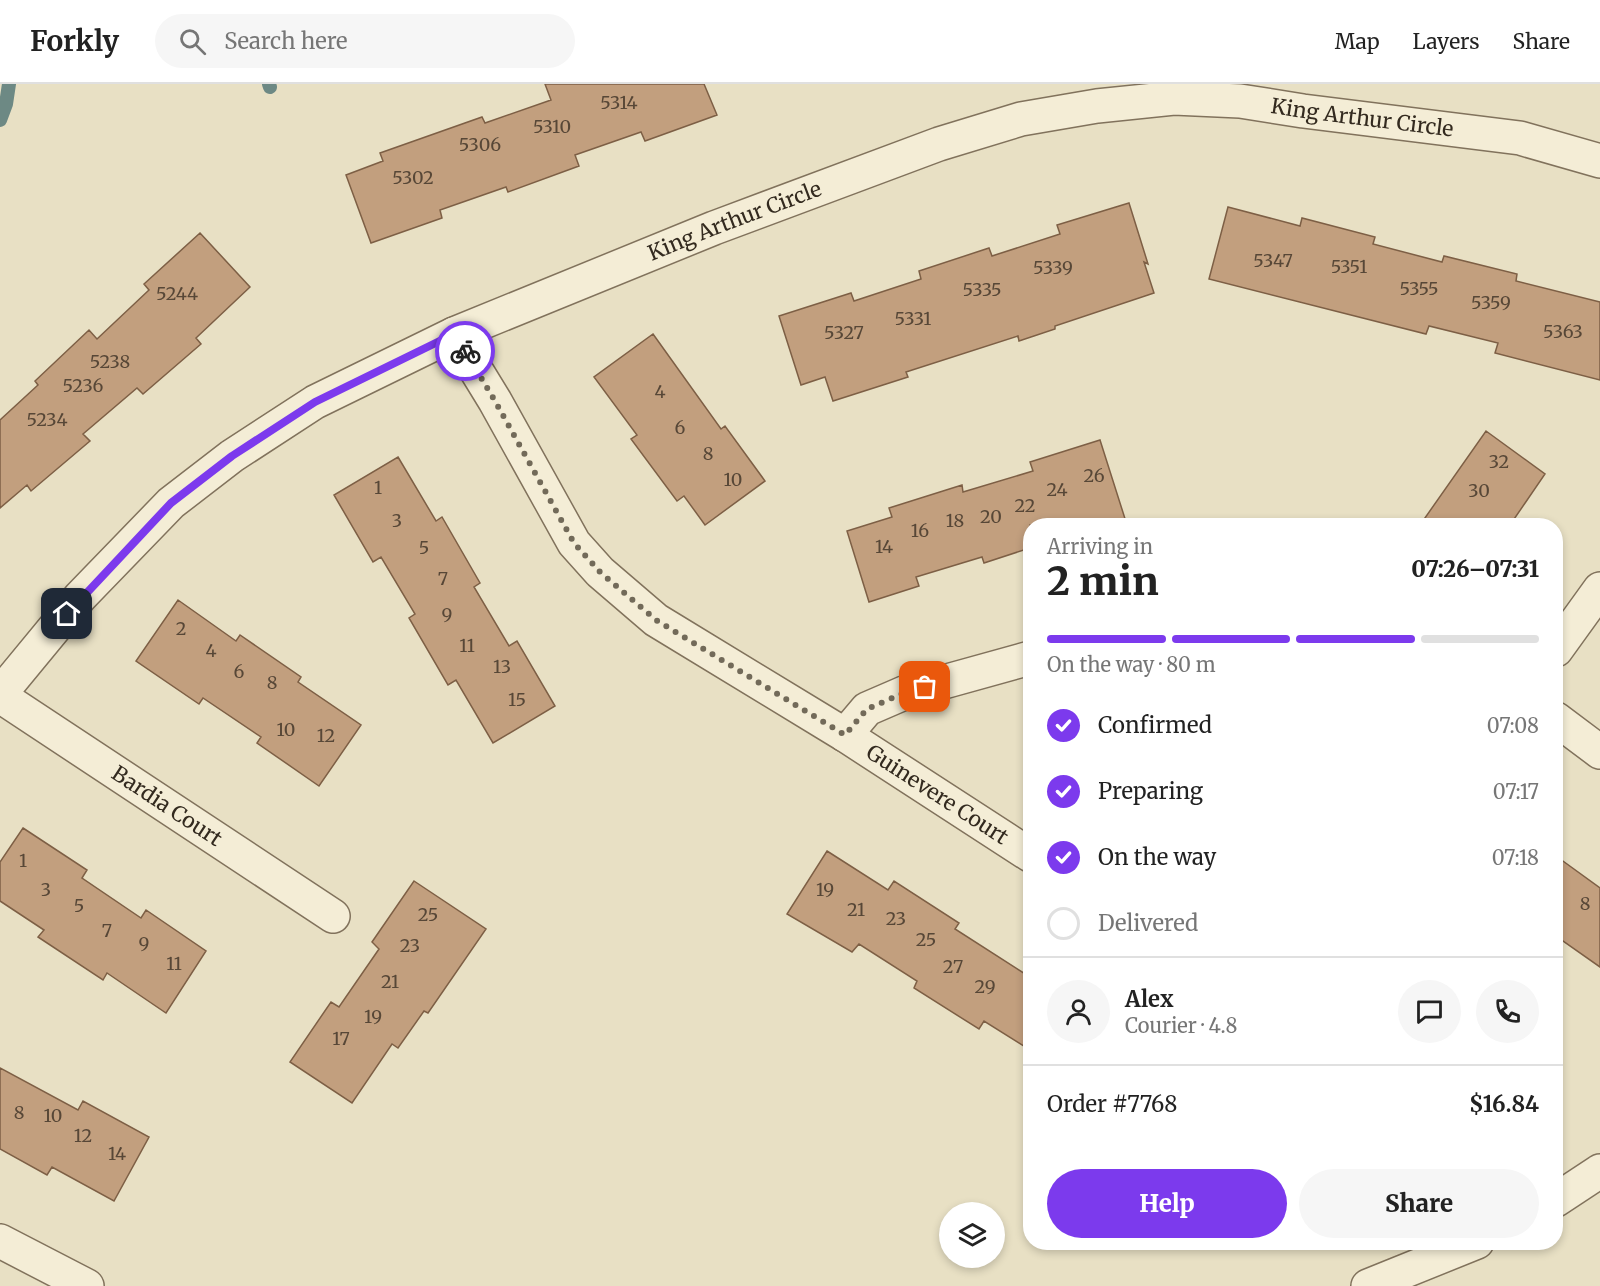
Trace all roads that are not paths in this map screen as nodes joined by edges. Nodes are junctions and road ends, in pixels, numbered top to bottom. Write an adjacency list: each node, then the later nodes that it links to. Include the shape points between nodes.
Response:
1 (1600, 161): 2 (street, King Arthur Circle, via 1520,138 1240,100 1174,98 1097,106 1021,119 939,144 714,228)
2 (454, 334): 6 (street, King Arthur Circle, via 315,402 232,456 171,503 80,597); 8 (street, Guinevere Court, via 574,543 600,572 656,620)
3 (1600, 589): 4 (street)
4 (1563, 640)
5 (1023, 660): 8 (street, Guinevere Court, via 904,693 867,709)
6 (0, 695): 11 (street, Bardia Court)
7 (1563, 724): 9 (street)
8 (845, 735): 10 (street, Guinevere Court)
9 (1600, 752)
10 (1023, 850)
11 (333, 916)
12 (1600, 1171): 13 (street)
13 (1563, 1195)
14 (0, 1241): 16 (street)
15 (1457, 1250): 17 (street)
16 (87, 1286)
17 (1368, 1286)

